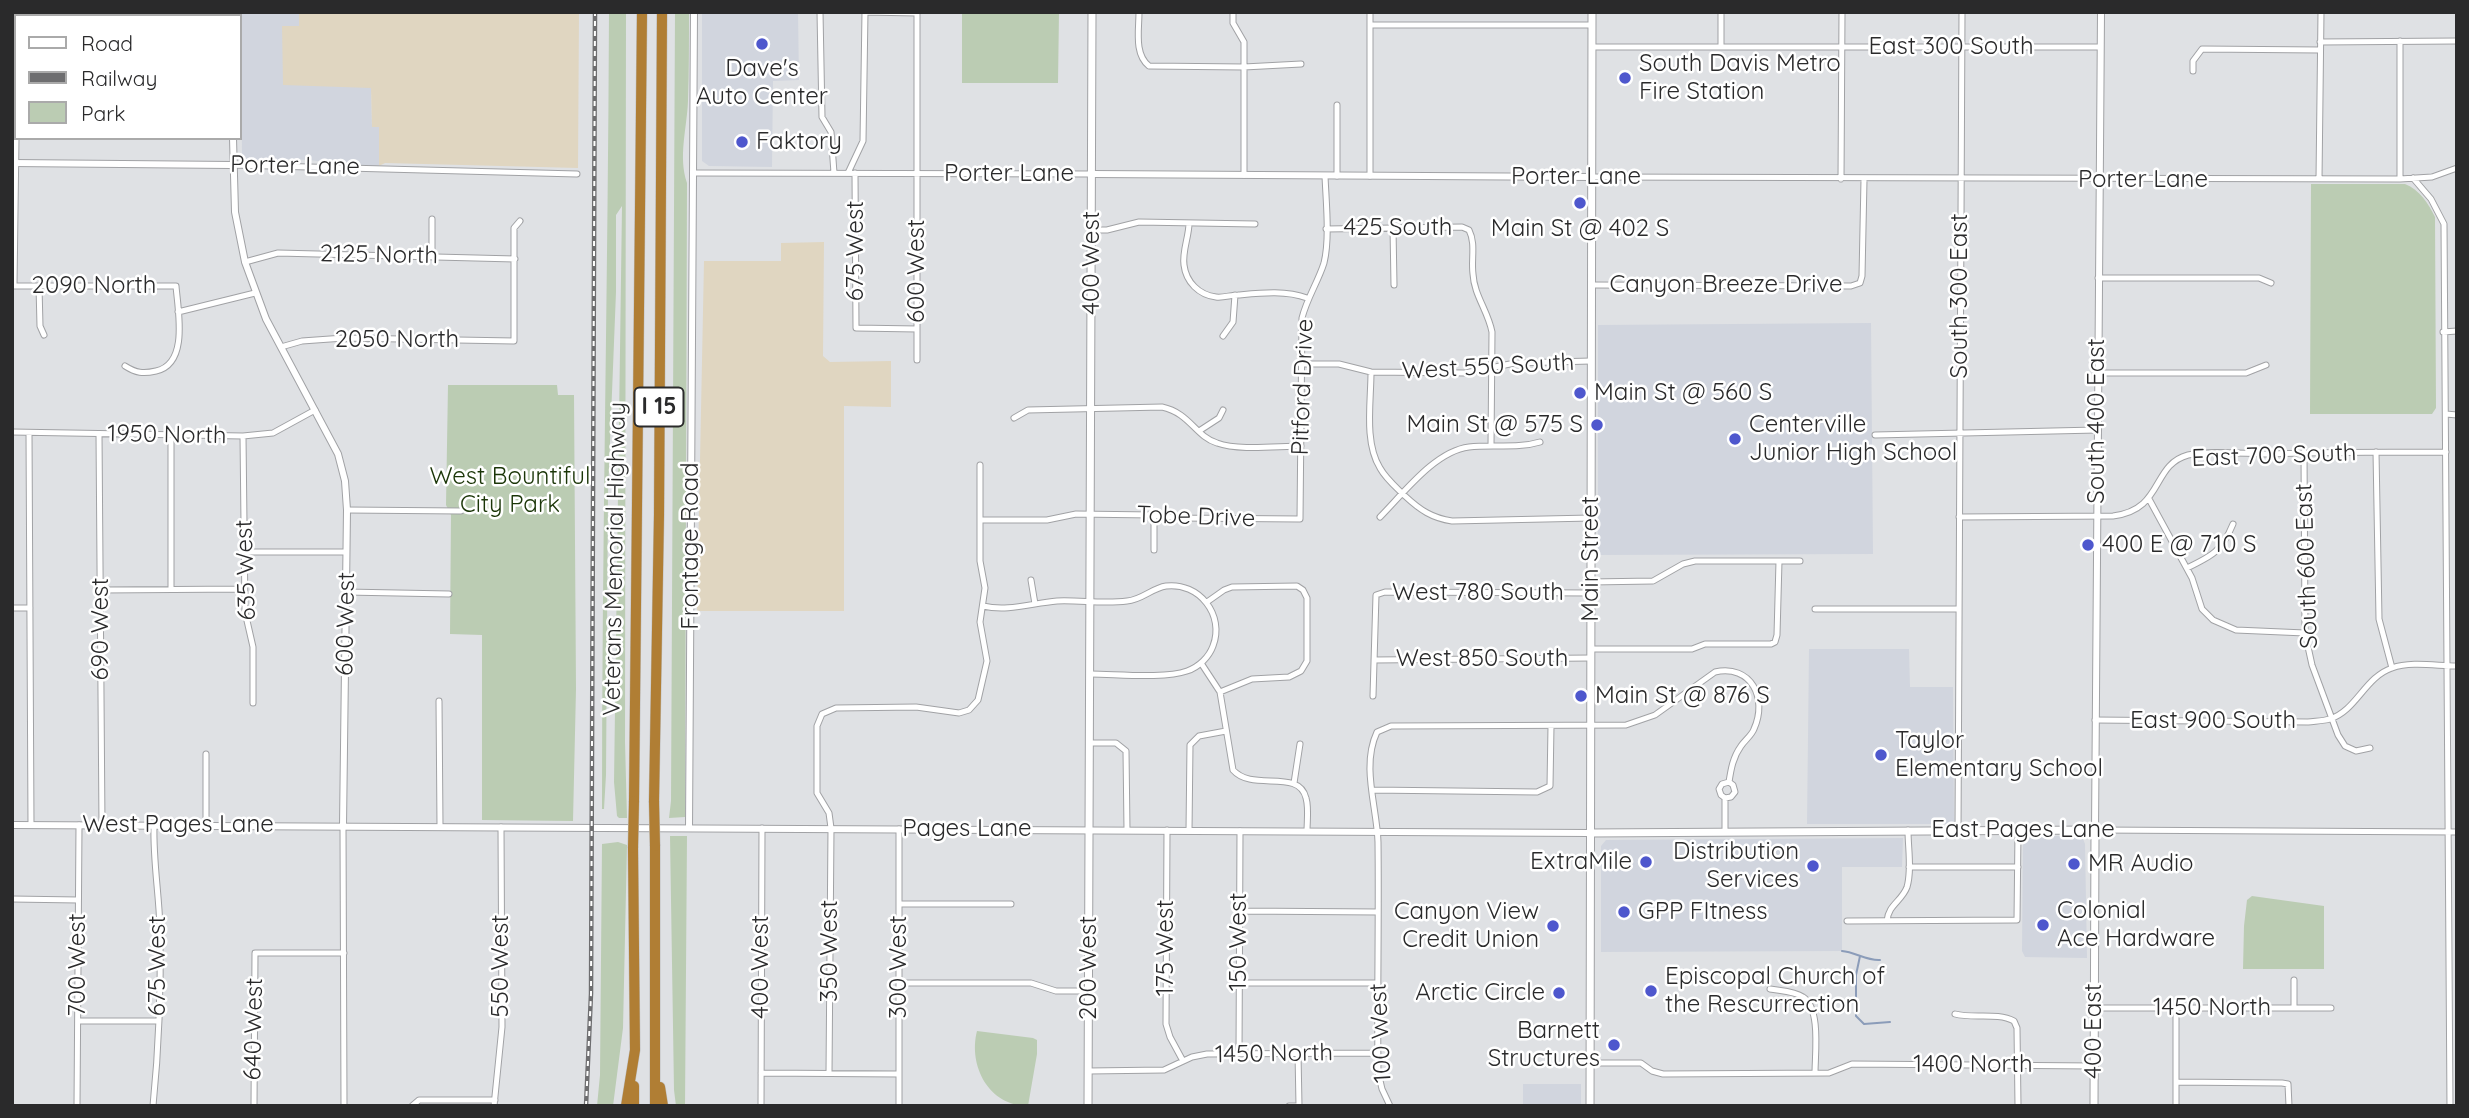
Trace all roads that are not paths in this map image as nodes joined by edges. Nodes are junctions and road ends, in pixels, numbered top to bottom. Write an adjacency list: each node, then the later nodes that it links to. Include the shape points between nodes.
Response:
1 (642, 12): 231 (highway, Veterans Memorial Highway / I 15, bridge)
2 (662, 12): 230 (highway, Veterans Memorial Highway / I 15, bridge)
3 (694, 12): 37 (street, Frontage Road)
4 (820, 12): 38 (street, via 822,117 831,132)
5 (865, 12): 16 (street); 39 (street, 675 West, via 863,141)
6 (1092, 12): 42 (main road, 400 West)
7 (1139, 12): 29 (street, via 1139,52 1149,66)
8 (1233, 12): 29 (street, via 1233,23 1244,42)
9 (1370, 12): 18 (street)
10 (1592, 12): 17 (main road, Main Street)
11 (1721, 12): 23 (street)
12 (1842, 12): 24 (street)
13 (1962, 12): 25 (street, South 300 East)
14 (2101, 12): 26 (street, South 400 East)
15 (2321, 12): 21 (street)
16 (917, 13): 41 (street, 600 West)
17 (1592, 24): 18 (street); 22 (main road, Main Street)
18 (1370, 25): 46 (street)
19 (2400, 41): 20 (street); 21 (street); 51 (street)
20 (2457, 41)
21 (2320, 42): 27 (street)
22 (1592, 47): 23 (street, East 300 South); 47 (main road, Main Street)
23 (1721, 47): 24 (street, East 300 South)
24 (1841, 47): 25 (street, East 300 South); 49 (street)
25 (1962, 47): 26 (street, East 300 South); 53 (street, South 300 East)
26 (2100, 47): 54 (street, South 400 East)
27 (2320, 50): 30 (street, via 2202,49 2193,61); 50 (street)
28 (1301, 64): 29 (street)
29 (1244, 67): 43 (street)
30 (2193, 72)
31 (1337, 105): 45 (street)
32 (16, 140): 34 (street)
33 (233, 140): 35 (street)
34 (14, 163): 35 (street, Porter Lane); 69 (street)
35 (232, 165): 40 (street, Porter Lane); 64 (street, 600 West)
36 (2457, 168): 48 (street, Porter Lane)
37 (693, 173): 38 (street, Porter Lane); 186 (street, Frontage Road)
38 (834, 173): 39 (street, Porter Lane)
39 (852, 173): 41 (street, Porter Lane); 75 (street, 675 West, via 856,328)
40 (577, 174)
41 (918, 174): 42 (street, Porter Lane); 75 (street, 600 West)
42 (1092, 174): 43 (street, Porter Lane); 61 (main road, 400 West)
43 (1244, 175): 44 (street, Porter Lane)
44 (1325, 176): 45 (street, Porter Lane); 60 (street, Pitford Drive)
45 (1337, 176): 46 (street, Porter Lane)
46 (1370, 176): 47 (street, Porter Lane)
47 (1592, 177): 49 (street, Porter Lane); 68 (main road, Main Street)
48 (2413, 178): 51 (street, Porter Lane); 76 (street, via 2444,224)
49 (1840, 179): 52 (street, Porter Lane)
50 (2319, 179): 51 (street, Porter Lane); 54 (street, Porter Lane)
51 (2400, 179)
52 (1864, 180): 53 (street, Porter Lane); 68 (street, Canyon Breeze Drive, via 1860,283)
53 (1961, 180): 54 (street, Porter Lane); 97 (street, South 300 East)
54 (2098, 180): 65 (street, South 400 East)
55 (432, 219): 62 (street)
56 (520, 220): 63 (street, via 514,228)
57 (1189, 223): 58 (street); 61 (street, via 1139,222); 72 (street, via 1183,259 1186,276 1202,293 1217,298)
58 (1255, 224)
59 (1393, 228): 60 (street, 425 South); 67 (street); 86 (street, 425 South, via 1469,230 1477,295 1490,319)
60 (1326, 229): 73 (street, Pitford Drive, via 1325,259)
61 (1092, 230): 89 (main road, 400 West)
62 (432, 255): 63 (street, 2125 North); 64 (street, 2125 North, via 278,253)
63 (515, 259): 80 (street, 2050 North, via 514,341 344,338)
64 (245, 261): 71 (street, 600 West)
65 (2098, 278): 66 (street, via 2259,278); 88 (street, South 400 East)
66 (2271, 284)
67 (1394, 285)
68 (1592, 285): 82 (main road, Main Street)
69 (13, 286): 70 (street, 2090 North)
70 (39, 286): 74 (street, 2090 North, via 176,286); 78 (street)
71 (255, 293): 74 (street); 80 (street, 600 West)
72 (1235, 295): 73 (street, via 1294,293); 79 (street, via 1233,322)
73 (1307, 298): 83 (street, Pitford Drive)
74 (178, 312): 85 (street, via 173,361 162,370 145,374)
75 (917, 329): 81 (street, 600 West)
76 (2443, 331): 77 (street); 92 (street)
77 (2457, 331)
78 (44, 335)
79 (1223, 336)
80 (281, 347): 90 (street, 600 West)
81 (917, 360)
82 (1591, 361): 86 (street, West 550 South); 122 (main road, Main Street)
83 (1302, 364): 87 (street, West 550 South, via 1339,364); 105 (street, Pitford Drive)
84 (2266, 365): 88 (street, via 2246,373)
85 (125, 366)
86 (1492, 367): 87 (street, West 550 South, via 1465,373); 106 (street)
87 (1371, 372): 113 (street, via 1375,458)
88 (2097, 373): 95 (street, South 400 East)
89 (1092, 408): 94 (street, via 1028,411); 96 (street, via 1162,407 1174,410); 117 (main road, 400 West)
90 (315, 410): 103 (street, 1950 North, via 272,433); 115 (street, 600 West, via 338,454)
91 (1223, 410): 96 (street)
92 (2446, 415): 93 (street); 109 (street)
93 (2457, 415)
94 (1014, 418)
95 (2097, 430): 97 (street); 119 (street, South 400 East)
96 (1199, 431): 105 (street, via 1215,443 1232,446)
97 (1960, 431): 101 (street); 121 (street, South 300 East)
98 (12, 432): 99 (street, 1950 North)
99 (29, 433): 100 (street, 1950 North); 147 (street)
100 (99, 434): 102 (street, 1950 North); 138 (street, 690 West)
101 (1875, 435)
102 (171, 436): 103 (street, 1950 North); 136 (street)
103 (243, 436): 127 (street, 635 West)
104 (1541, 442): 106 (street)
105 (1301, 446): 123 (street, Pitford Drive)
106 (1491, 446): 113 (street, via 1452,450)
107 (2304, 452): 108 (street, East 700 South); 114 (street, East 700 South, via 2189,455 2171,463); 150 (street, South 600 East)
108 (2376, 452): 109 (street, East 700 South); 156 (street, via 2379,619)
109 (2446, 452): 111 (street)
110 (980, 465): 124 (street)
111 (2446, 478): 112 (street); 133 (street)
112 (2457, 478)
113 (1403, 494): 120 (street); 122 (street, via 1425,513 1452,521)
114 (2149, 499): 119 (street, via 2131,512); 131 (street)
115 (347, 510): 116 (street); 128 (street, 600 West)
116 (461, 511)
117 (1092, 514): 118 (street, Tobe Drive); 124 (street, Tobe Drive, via 1047,520); 142 (main road)
118 (1154, 515): 123 (street, Tobe Drive); 126 (street)
119 (2096, 516): 121 (street); 163 (street, South 400 East)
120 (1380, 517)
121 (1959, 517): 149 (street, South 300 East)
122 (1591, 518): 135 (main road, Main Street)
123 (1300, 519)
124 (980, 520): 145 (street)
125 (2233, 524): 131 (street, via 2219,549)
126 (1153, 550)
127 (244, 552): 128 (street); 137 (street, 635 West)
128 (346, 552): 139 (street, 600 West)
129 (1779, 561): 130 (street); 135 (street, via 1695,561 1653,581); 151 (street, West 850 South, via 1775,642)
130 (1800, 561)
131 (2187, 568): 150 (street, via 2202,608 2213,620 2236,630)
132 (1031, 580): 144 (street)
133 (2447, 581): 134 (street); 154 (street)
134 (2457, 581)
135 (1591, 582): 140 (main road, Main Street)
136 (171, 589): 137 (street); 138 (street)
137 (244, 589): 161 (street, 635 West, via 253,648)
138 (102, 590): 180 (street, 690 West)
139 (346, 592): 141 (street); 183 (street, 600 West)
140 (1591, 593): 151 (main road, Main Street); 152 (street, West 780 South, via 1385,592 1376,596 1374,606)
141 (449, 594)
142 (1091, 601): 143 (street, via 1127,601 1173,586 1193,591); 144 (street); 157 (main road)
143 (1207, 602): 153 (street, via 1216,635); 158 (street, via 1224,590 1242,586 1297,586 1307,598 1307,661 1301,671 1289,677 1252,679)
144 (1035, 604): 145 (street)
145 (983, 606): 188 (street, via 980,628 987,666 979,698 969,709 956,713 922,707 842,707 822,714 817,726 817,789)
146 (12, 608): 147 (street)
147 (30, 608): 178 (street)
148 (1815, 609): 149 (street)
149 (1959, 609): 199 (street, South 300 East)
150 (2305, 633): 162 (street, South 600 East)
151 (1591, 654): 152 (street, West 850 South); 165 (main road, Main Street)
152 (1374, 660): 159 (street)
153 (1201, 663): 157 (street, via 1172,674); 158 (street)
154 (2448, 666): 155 (street); 156 (street); 171 (street)
155 (2457, 666)
156 (2392, 668): 162 (street)
157 (1091, 674): 167 (main road)
158 (1220, 692): 166 (street)
159 (1373, 696)
160 (439, 701): 184 (street)
161 (253, 703)
162 (2331, 719): 163 (street, East 900 South); 169 (street, South 600 East, via 2345,746 2356,751)
163 (2095, 720): 194 (street, South 400 East)
164 (1551, 726): 165 (street, 100 West); 175 (street, 100 West, via 1391,726 1377,732 1371,746); 175 (street, via 1550,786 1537,792)
165 (1590, 726): 173 (street, 100 West, via 1640,722 1715,672 1736,671 1750,680 1758,706 1755,729 1733,760); 204 (main road, Main Street)
166 (1226, 731): 174 (street, via 1238,776); 195 (street, via 1199,736 1190,745)
167 (1091, 743): 190 (main road, 200 West); 191 (street, via 1116,743 1126,751)
168 (1300, 744): 174 (street)
169 (2370, 748)
170 (206, 754): 181 (street)
171 (2448, 755): 172 (street); 202 (street)
172 (2457, 755)
173 (1729, 782): 176 (street, via 1719,789); 176 (street, via 1735,792)
174 (1294, 783): 197 (street, via 1306,798)
175 (1372, 790): 201 (street, 100 West)
176 (1725, 798): 198 (street)
177 (12, 825): 178 (street, West Pages Lane)
178 (31, 825): 179 (street, West Pages Lane)
179 (79, 825): 180 (street, West Pages Lane); 208 (street, 700 West)
180 (102, 825): 182 (street, West Pages Lane)
181 (206, 825): 182 (street, West Pages Lane); 183 (street, West Pages Lane)
182 (154, 826): 228 (street, 675 West, via 160,926)
183 (343, 826): 184 (street, Pages Lane); 215 (street, 600 West)
184 (440, 826): 185 (street, Pages Lane)
185 (501, 827): 186 (street, Pages Lane); 246 (street, 550 West, via 502,1027)
186 (690, 828): 187 (street, Pages Lane)
187 (762, 828): 188 (street, Pages Lane); 240 (street, 400 West)
188 (831, 828): 189 (street, Pages Lane); 241 (street, 350 West)
189 (899, 829): 190 (street, Pages Lane); 209 (street, 300 West)
190 (1090, 830): 191 (street, Pages Lane); 221 (main road, 200 West)
191 (1127, 830): 192 (street, Pages Lane)
192 (1167, 830): 195 (street, Pages Lane); 235 (street, 175 West, via 1167,1024)
193 (1908, 830): 198 (main road, East Pages Lane); 199 (main road, East Pages Lane); 205 (street)
194 (2095, 830): 200 (main road, East Pages Lane); 202 (street, East Pages Lane); 222 (main road, 400 East)
195 (1189, 831): 196 (street, Pages Lane)
196 (1240, 831): 197 (street, Pages Lane); 211 (street, 150 West)
197 (1307, 831): 201 (street, Pages Lane)
198 (1726, 831): 204 (main road, East Pages Lane)
199 (1958, 831): 200 (main road, East Pages Lane)
200 (2018, 831): 206 (street)
201 (1378, 832): 204 (street, Pages Lane); 212 (street, 100 West)
202 (2448, 832): 203 (street, East Pages Lane); 229 (street)
203 (2457, 832)
204 (1590, 833): 236 (main road, Main Street)
205 (1909, 867): 206 (street); 214 (street, via 1906,890 1891,907)
206 (2018, 867): 214 (street, via 2018,918 2014,921)
207 (12, 900): 208 (street)
208 (78, 900): 227 (street, 700 West)
209 (899, 904): 210 (street); 217 (street, 300 West)
210 (1011, 904)
211 (1240, 911): 212 (street); 218 (street, 150 West)
212 (1378, 912): 219 (street, 100 West)
213 (1847, 921): 214 (street)
214 (1887, 921)
215 (344, 953): 249 (street, 640 West, via 255,953); 250 (street, 600 West)
216 (2294, 980): 224 (street)
217 (899, 983): 221 (street, via 1031,984); 243 (street, 300 West)
218 (1239, 983): 219 (street); 233 (street, 150 West)
219 (1378, 984): 232 (street, 100 West)
220 (1770, 989): 242 (street, via 1800,995 1811,1004)
221 (1089, 991): 239 (main road, 200 West)
222 (2094, 1008): 223 (street, 1450 North); 238 (main road, 400 East)
223 (2176, 1008): 224 (street, 1450 North); 244 (street)
224 (2294, 1008): 225 (street, 1450 North)
225 (2331, 1008)
226 (1955, 1014): 237 (street, via 2014,1021)
227 (78, 1021): 228 (street); 247 (street, 700 West)
228 (158, 1021): 248 (street, 675 West)
229 (2453, 1027): 245 (street)
230 (653, 1045): 254 (highway, Veterans Memorial Highway / I 15); 255 (highway)
231 (635, 1050): 252 (highway, Veterans Memorial Highway / I 15); 253 (highway)
232 (1378, 1053): 234 (street, 1450 North); 260 (street, 100 West, via 1380,1083)
233 (1239, 1054): 234 (street, 1450 North); 235 (street, 1450 North, via 1202,1055)
234 (1298, 1054): 259 (street, via 1299,1106)
235 (1184, 1062): 239 (street, 1450 North, via 1159,1070)
236 (1590, 1063): 242 (street, 1400 North, via 1641,1063 1659,1074); 261 (main road, Main Street)
237 (2018, 1065): 238 (street, 1400 North); 242 (street, 1400 North, via 1852,1064); 262 (street)
238 (2094, 1066): 263 (main road, 400 East)
239 (1088, 1070): 258 (main road, 200 West)
240 (761, 1073): 241 (street); 256 (street, 400 West)
241 (829, 1073): 243 (street)
242 (1815, 1073)
243 (899, 1074): 257 (street, 300 West)
244 (2176, 1082): 264 (street); 265 (street, via 2288,1084)
245 (2454, 1097): 266 (street)
246 (494, 1103): 251 (street, via 419,1100)
247 (77, 1106)
248 (153, 1106)
249 (254, 1106)
250 (344, 1106)
251 (412, 1106)
252 (626, 1106)
253 (634, 1106)
254 (655, 1106)
255 (663, 1106)
256 (761, 1106)
257 (899, 1106)
258 (1088, 1106)
259 (1289, 1106)
260 (1390, 1106)
261 (1590, 1106)
262 (2018, 1106)
263 (2094, 1106)
264 (2176, 1106)
265 (2290, 1106)
266 (2450, 1106)

